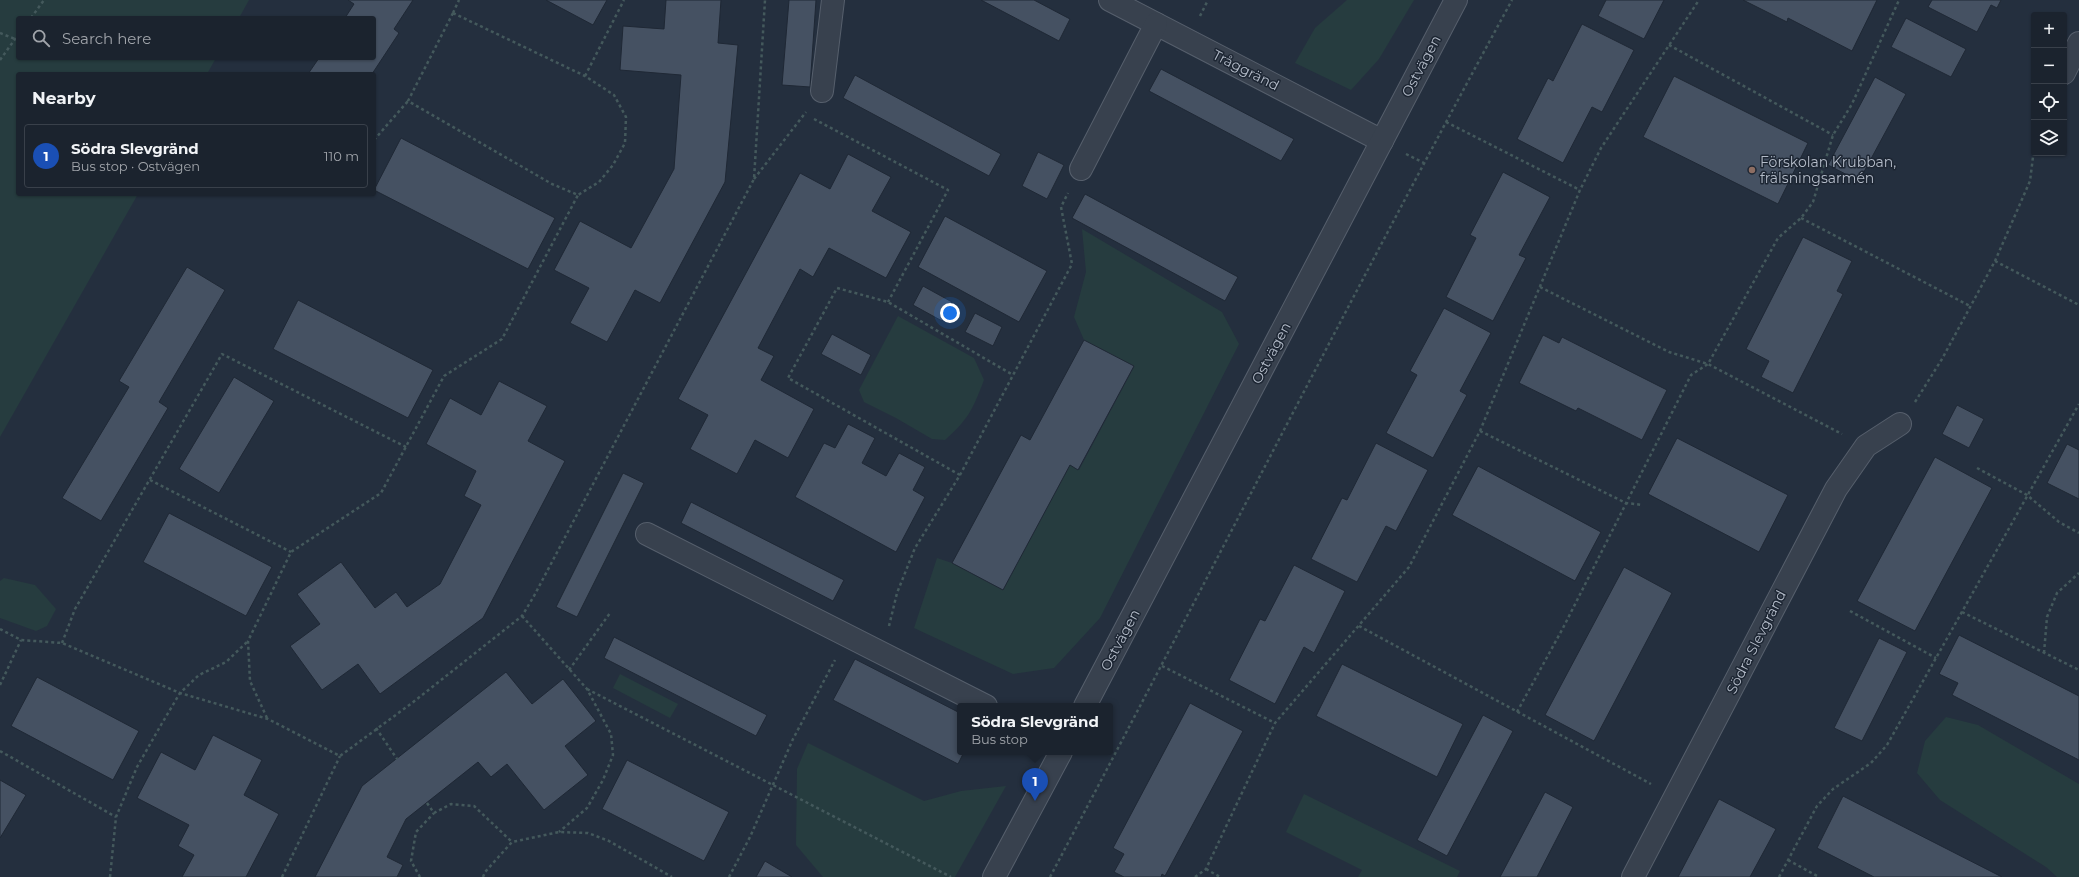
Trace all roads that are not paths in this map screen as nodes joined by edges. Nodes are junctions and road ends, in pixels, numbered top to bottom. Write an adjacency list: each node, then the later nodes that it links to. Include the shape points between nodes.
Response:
1 (833, 0): 7 (street)
2 (1110, 0): 4 (street, Tråggränd)
3 (1456, 0): 8 (street, Ostvägen)
4 (1156, 24): 8 (street, Tråggränd); 9 (street)
5 (2079, 43): 6 (street)
6 (2067, 67)
7 (822, 91)
8 (1382, 141): 13 (street, Ostvägen)
9 (1081, 169)
10 (1900, 424): 16 (street, Södra Slevgränd, via 1866,446 1836,489)
11 (647, 534): 12 (street)
12 (980, 703)
13 (1087, 703)
14 (1059, 755): 15 (street)
15 (994, 877)
16 (1633, 877)

